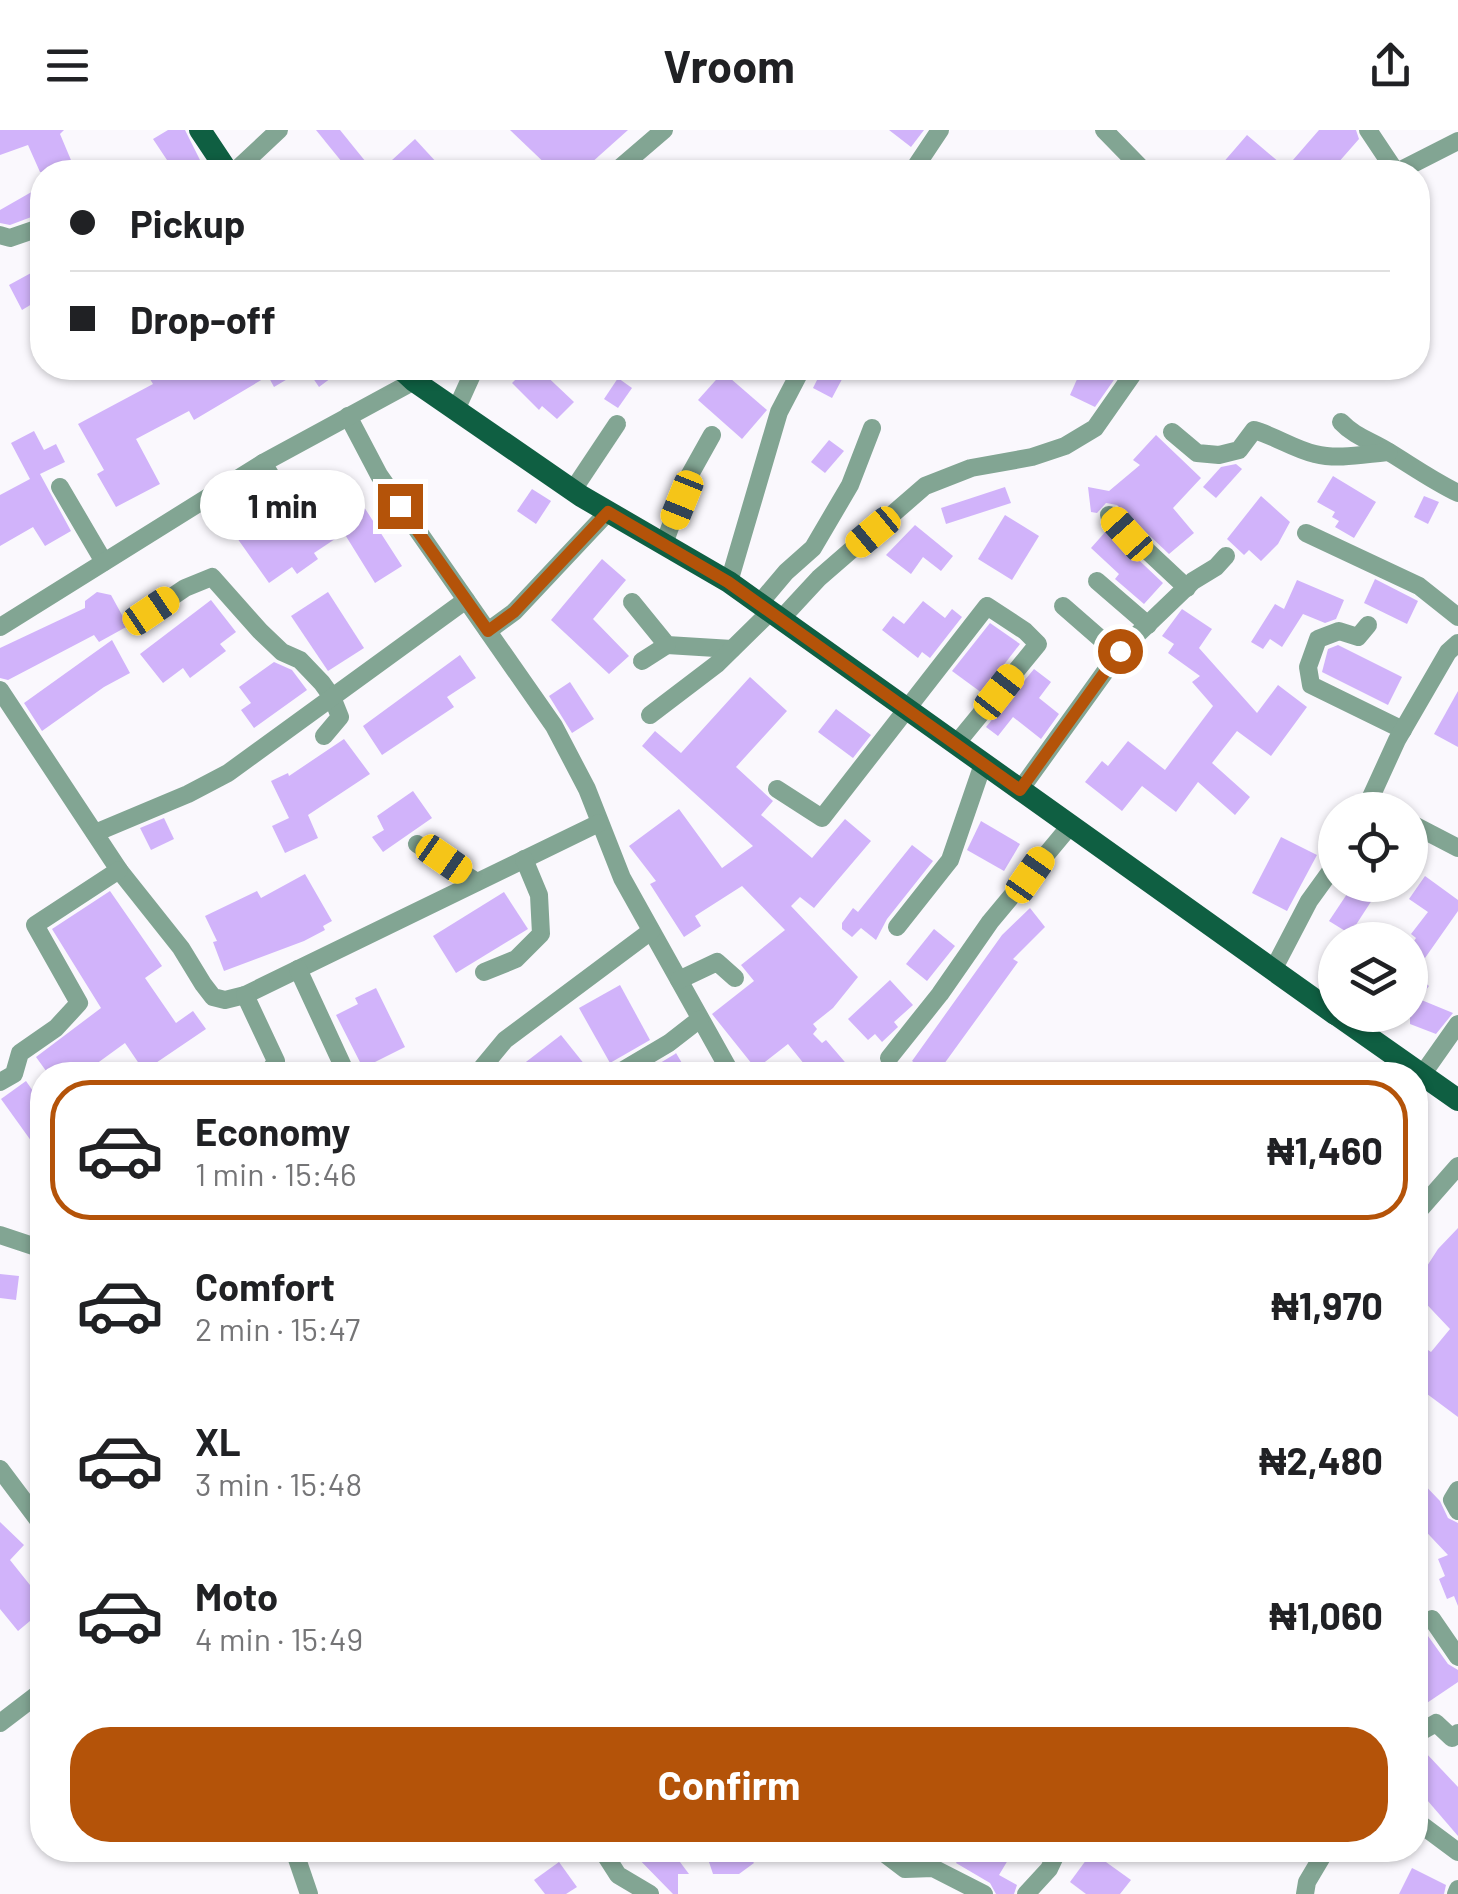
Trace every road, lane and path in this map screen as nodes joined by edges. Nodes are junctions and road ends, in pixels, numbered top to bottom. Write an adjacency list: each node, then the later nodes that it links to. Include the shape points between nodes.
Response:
1 (200, 130): 8 (main road)
2 (279, 130): 9 (street)
3 (664, 130): 10 (street)
4 (940, 130): 11 (street)
5 (1104, 130): 12 (street)
6 (1368, 130): 13 (street)
7 (1458, 141): 14 (street)
8 (222, 160)
9 (245, 160)
10 (629, 160)
11 (920, 160)
12 (1133, 160)
13 (1388, 160)
14 (1420, 160)
15 (30, 231): 16 (street)
16 (0, 234)
17 (399, 380): 23 (street)
18 (415, 380): 22 (main road)
19 (470, 380): 22 (street)
20 (796, 380): 42 (street, via 779,412)
21 (1129, 380): 48 (street, via 1096,428 1032,458 972,468 926,486)
22 (456, 410): 32 (main road)
23 (348, 416): 30 (street); 44 (street, via 378,475)
24 (1341, 422): 29 (street)
25 (616, 424): 32 (street)
26 (872, 428): 48 (street, via 850,485 813,548 786,572)
27 (1172, 432): 29 (street, via 1197,453 1239,450 1254,430 1313,454)
28 (712, 435): 38 (street)
29 (1389, 452): 33 (street)
30 (263, 462): 36 (street); 40 (street)
31 (60, 487): 40 (street)
32 (573, 490): 34 (main road)
33 (1458, 493)
34 (608, 512): 38 (main road); 53 (street)
35 (1109, 515): 43 (street)
36 (296, 517)
37 (1306, 532): 49 (street, via 1420,586)
38 (664, 544): 42 (main road)
39 (1226, 556): 43 (street)
40 (104, 562): 52 (street)
41 (1097, 581): 50 (street)
42 (728, 582): 48 (main road)
43 (1187, 588): 50 (street)
44 (466, 600): 53 (street); 60 (street)
45 (632, 602): 55 (street)
46 (1063, 606): 57 (street)
47 (151, 611): 60 (street, via 212,577)
48 (770, 611): 56 (street); 61 (main road)
49 (1458, 617)
50 (1148, 624): 57 (street)
51 (1368, 624): 63 (street, via 1358,637 1339,631 1318,639 1308,667 1312,685)
52 (0, 627)
53 (488, 631): 70 (street, via 554,726)
54 (1458, 643): 63 (street)
55 (666, 646): 56 (street); 58 (street)
56 (732, 649): 62 (street)
57 (1118, 654): 68 (street)
58 (642, 660)
59 (0, 690): 73 (street)
60 (332, 697): 64 (street, via 340,717); 73 (street, via 228,773)
61 (905, 708): 65 (main road); 65 (street, via 987,606 1026,631 1038,644); 67 (street, via 822,818)
62 (650, 716)
63 (1403, 730): 69 (street)
64 (324, 736)
65 (956, 744): 66 (main road)
66 (983, 764): 68 (main road); 80 (street, via 950,860)
67 (777, 789)
68 (1020, 790): 71 (main road)
69 (1378, 792)
70 (599, 824): 76 (street); 81 (street)
71 (1070, 826): 83 (main road); 92 (street)
72 (1428, 832): 75 (street)
73 (95, 833): 77 (street)
74 (417, 844): 78 (street)
75 (1458, 848)
76 (524, 860): 78 (street); 84 (street, via 539,895 541,934 516,959)
77 (119, 870): 87 (street, via 213,997); 101 (street, via 34,925 79,1004 20,1053 14,1074)
78 (477, 882): 82 (street)
79 (1318, 889): 83 (street)
80 (897, 927)
81 (652, 931): 86 (street); 95 (street, via 506,1040)
82 (298, 968): 87 (street); 94 (street)
83 (1273, 970): 88 (main road)
84 (484, 972)
85 (735, 978): 86 (street, via 716,962)
86 (679, 980): 89 (street)
87 (245, 994): 93 (street)
88 (1318, 1001)
89 (700, 1018): 96 (street); 97 (street)
90 (1458, 1024): 99 (street)
91 (1361, 1032): 98 (main road)
92 (889, 1058)
93 (276, 1062)
94 (341, 1062)
95 (487, 1062)
96 (636, 1062)
97 (725, 1062)
98 (1404, 1062)
99 (1428, 1066)
100 (1428, 1079): 102 (main road)
101 (0, 1082)
102 (1458, 1100)
103 (1458, 1166): 104 (street)
104 (1428, 1199)
105 (0, 1236): 106 (street)
106 (30, 1245)
107 (0, 1469): 109 (street)
108 (1458, 1490): 110 (street, via 1452,1500)
109 (30, 1509)
110 (1458, 1510)
111 (1432, 1619): 112 (street)
112 (1458, 1657)
113 (30, 1700): 114 (street)
114 (0, 1722)
115 (1428, 1728): 116 (street, via 1436,1724 1452,1738)
116 (1458, 1733)
117 (1428, 1830): 118 (street)
118 (1458, 1852)
119 (298, 1862): 124 (street)
120 (610, 1862): 125 (street)
121 (896, 1862): 126 (street, via 905,1869 933,1868)
122 (1052, 1862): 127 (street)
123 (1319, 1862): 128 (street)
124 (309, 1894)
125 (650, 1894)
126 (984, 1894)
127 (1026, 1894)
128 (1304, 1894)

